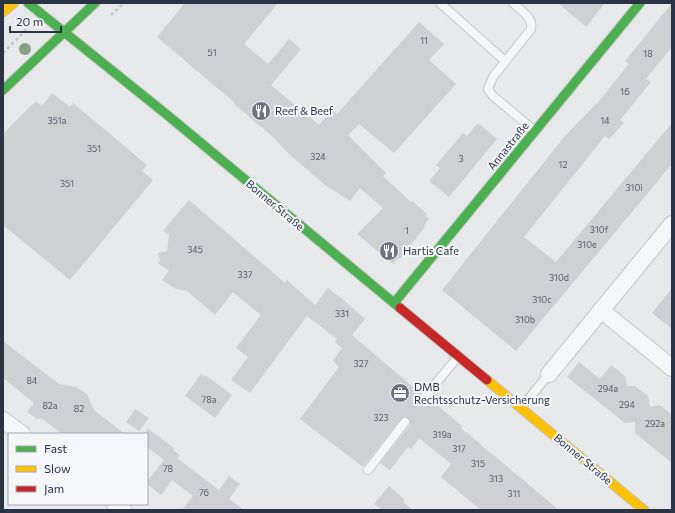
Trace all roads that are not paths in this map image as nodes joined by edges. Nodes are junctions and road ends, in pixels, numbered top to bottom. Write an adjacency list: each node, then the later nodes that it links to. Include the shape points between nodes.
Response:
1 (14, 3): 7 (main road)
2 (28, 3): 8 (main road, Bonner Straße)
3 (95, 3): 8 (main road)
4 (440, 3): 9 (lane)
5 (513, 3): 9 (lane, via 528,16 532,25)
6 (640, 3): 11 (main road, Annastraße)
7 (3, 12)
8 (65, 32): 10 (main road); 13 (main road, Bonner Straße)
9 (505, 61): 11 (lane, via 488,86 489,91)
10 (3, 90)
11 (535, 131): 13 (main road, Annastraße)
12 (672, 224): 14 (street)
13 (394, 303): 15 (main road, Bonner Straße)
14 (601, 310): 16 (street); 17 (street)
15 (458, 356): 18 (lane); 19 (main road, Bonner Straße)
16 (672, 368)
17 (549, 374): 19 (lane)
18 (425, 396)
19 (521, 408): 24 (main road, Bonner Straße)
20 (3, 420): 22 (street)
21 (405, 422): 23 (lane)
22 (21, 433)
23 (368, 470)
24 (644, 510)

